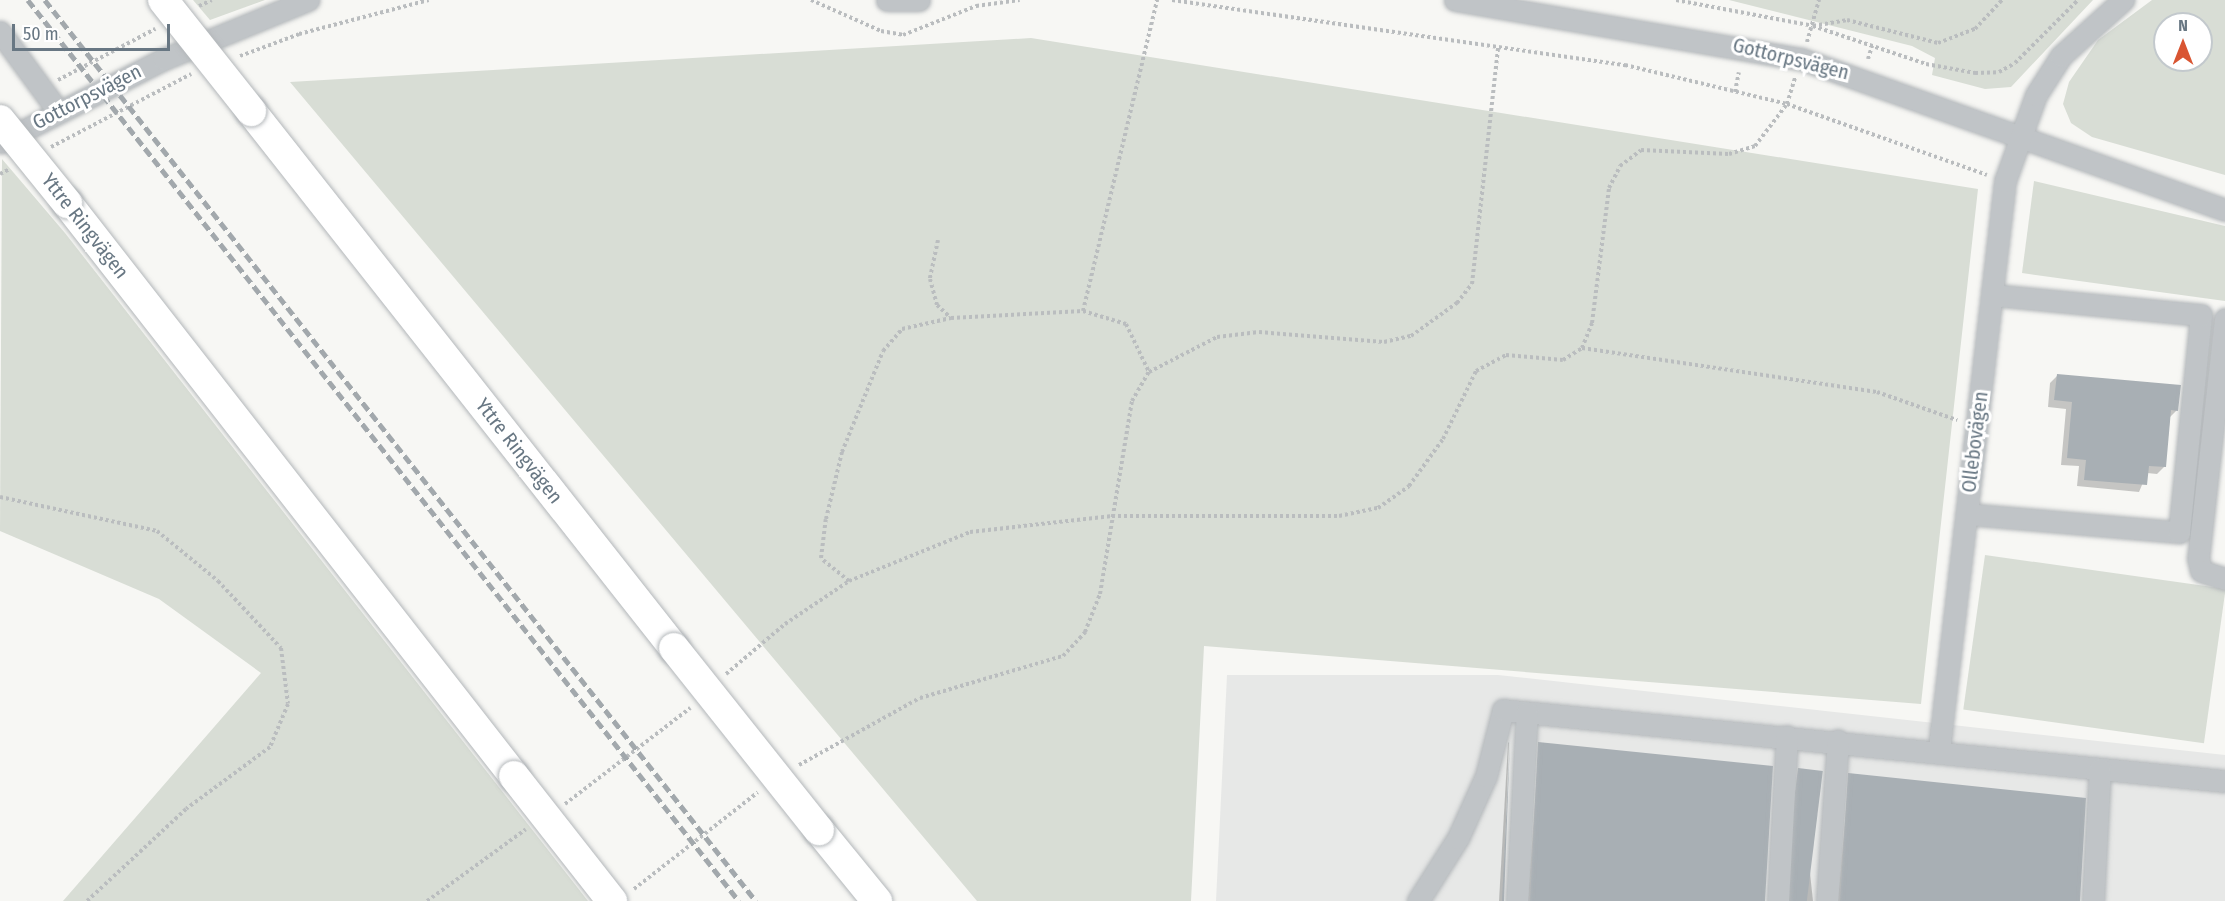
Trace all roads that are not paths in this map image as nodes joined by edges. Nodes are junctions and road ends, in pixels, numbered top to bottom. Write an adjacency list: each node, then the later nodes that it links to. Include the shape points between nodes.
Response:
1 (308, 0): 8 (street, Gottorpsvägen, via 164,59)
2 (887, 0): 3 (street)
3 (920, 0)
4 (1455, 0): 10 (street, Gottorpsvägen, via 1801,59)
5 (2123, 0): 10 (street, Ollebovägen, via 2061,56)
6 (164, 12): 27 (highway, Yttre Ringvägen, bridge, via 251,111)
7 (0, 32): 8 (street)
8 (58, 111): 11 (street, Gottorpsvägen)
9 (0, 120): 26 (highway, Yttre Ringvägen, bridge, via 514,776)
10 (2018, 137): 12 (street, Gottorpsvägen); 15 (street, Ollebovägen, via 2005,181)
11 (0, 142)
12 (2113, 172): 13 (street, Gottorpsvägen); 14 (street, Gottorpsvägen)
13 (2225, 197)
14 (2225, 210)
15 (1992, 295): 16 (street); 18 (street, Ollebovägen)
16 (2201, 315): 17 (street); 18 (street, via 2179,532)
17 (2225, 318): 19 (street, via 2198,558 2201,571)
18 (1967, 514): 23 (street, Ollebovägen)
19 (2225, 579)
20 (1527, 712): 21 (street); 28 (street, via 1503,710 1486,776 1458,838); 29 (street)
21 (1786, 735): 22 (street); 30 (street)
22 (1838, 740): 23 (street); 31 (street)
23 (1939, 749): 24 (street)
24 (2100, 769): 25 (street); 32 (street)
25 (2225, 782)
26 (620, 898)
27 (877, 901)
28 (1418, 901)
29 (1517, 901)
30 (1778, 901)
31 (1827, 901)
32 (2093, 901)

